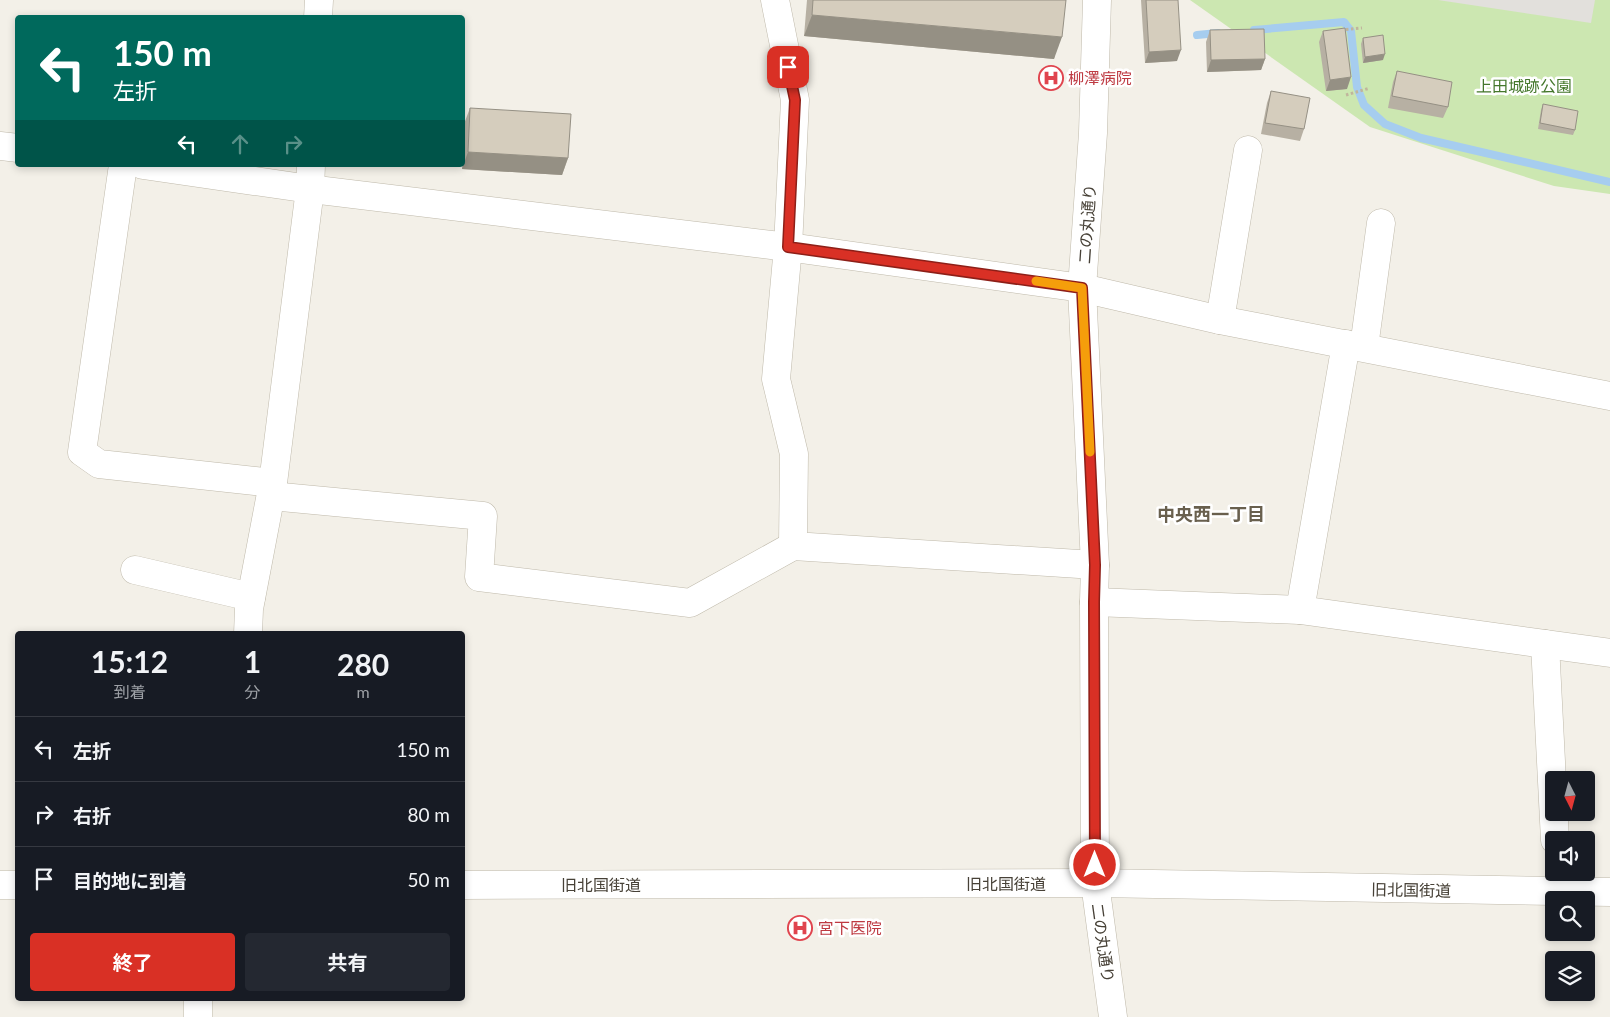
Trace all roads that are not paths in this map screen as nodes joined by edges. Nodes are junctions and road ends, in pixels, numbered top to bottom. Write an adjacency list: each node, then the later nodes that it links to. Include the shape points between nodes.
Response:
1 (319, 0): 4 (street)
2 (775, 0): 12 (street, via 795,100)
3 (1097, 0): 13 (street, 二の丸通り, via 1093,133)
4 (318, 15)
5 (0, 146): 6 (street)
6 (15, 148)
7 (1248, 150): 14 (street)
8 (123, 167): 17 (street, via 82,452 99,464)
9 (171, 167): 10 (street)
10 (310, 177): 12 (street); 17 (street)
11 (1381, 223): 15 (street)
12 (788, 247): 13 (street); 18 (street, via 776,379 794,454)
13 (1082, 288): 14 (street); 19 (street, 二の丸通り)
14 (1220, 320): 15 (street)
15 (1355, 346): 16 (street); 23 (street)
16 (1610, 396)
17 (272, 490): 18 (street, via 483,516 478,577 690,603); 21 (street)
18 (793, 546): 19 (street)
19 (1095, 565): 22 (street, 二の丸通り)
20 (135, 570): 21 (street)
21 (251, 597): 24 (street)
22 (1094, 602): 23 (street); 29 (street, 二の丸通り)
23 (1300, 610): 25 (street)
24 (248, 631)
25 (1545, 644): 26 (street); 27 (street)
26 (1610, 653)
27 (1555, 831)
28 (1558, 882): 29 (street, 旧北国街道); 33 (street, 旧北国街道)
29 (1095, 883): 32 (street, 旧北国街道); 36 (street, 二の丸通り)
30 (0, 884): 31 (street)
31 (15, 885)
32 (465, 885)
33 (1610, 892)
34 (198, 1001): 35 (street)
35 (198, 1017)
36 (1113, 1017)

